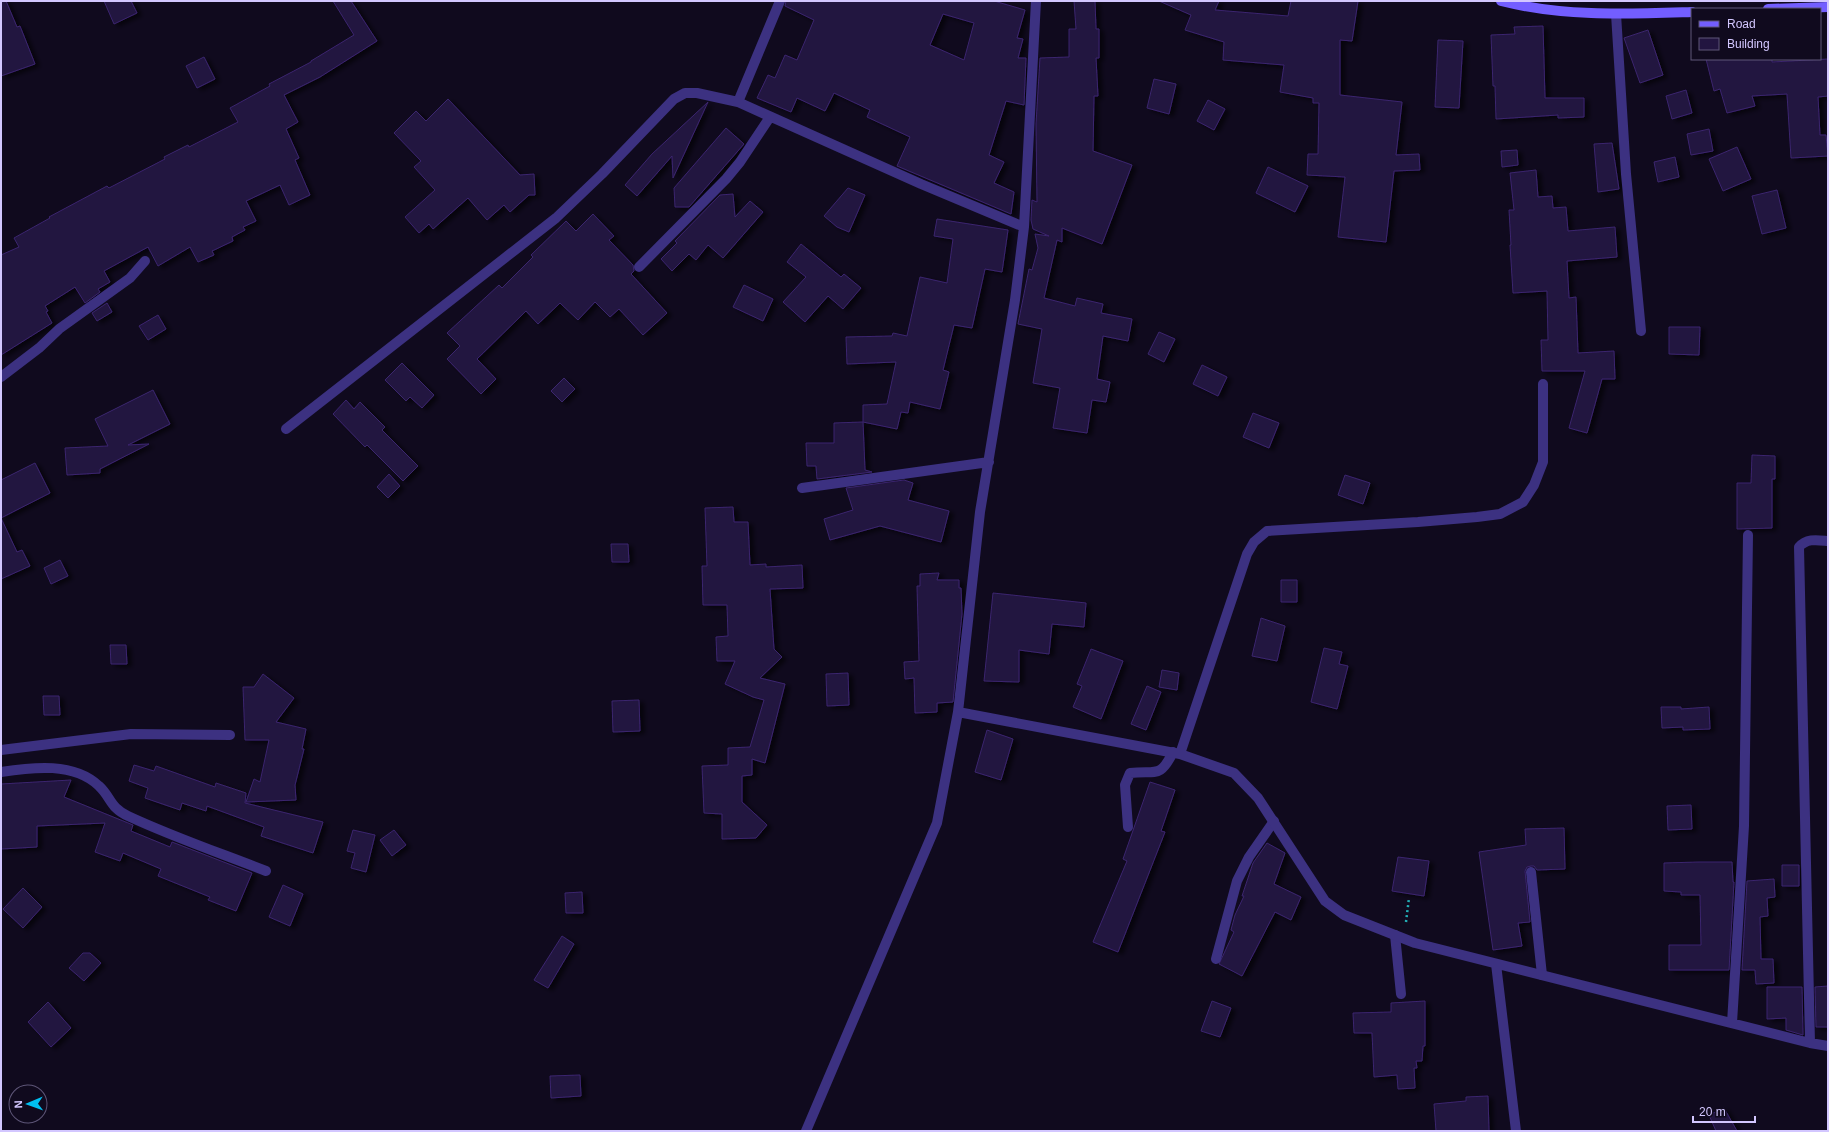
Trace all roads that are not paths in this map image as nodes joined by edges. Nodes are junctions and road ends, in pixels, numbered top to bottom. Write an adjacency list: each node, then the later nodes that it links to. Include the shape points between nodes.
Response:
1 (780, 1): 8 (street)
2 (1036, 1): 10 (street)
3 (1500, 1): 7 (street, via 1578,13)
4 (1828, 7): 5 (street)
5 (1798, 8)
6 (1691, 12): 7 (street)
7 (1616, 14): 13 (street, via 1626,174)
8 (738, 102): 9 (street); 16 (street, via 697,93 685,93 674,99 556,218)
9 (770, 116): 10 (street); 12 (street, via 726,179)
10 (1024, 227): 17 (street, via 1013,315)
11 (145, 261): 14 (street, via 130,278 59,329)
12 (639, 267)
13 (1641, 331)
14 (1, 377)
15 (1543, 384): 24 (street, via 1543,462 1534,485 1523,502 1500,514 1477,517 1267,531 1254,542 1247,554)
16 (286, 429)
17 (989, 462): 18 (street); 21 (street, via 975,551)
18 (802, 488)
19 (1748, 535): 35 (street, via 1744,826)
20 (1828, 541): 36 (street, via 1809,540 1803,542 1800,547)
21 (958, 712): 24 (street); 38 (street, via 937,823)
22 (230, 734): 23 (street, via 131,734)
23 (1, 750)
24 (1177, 753): 26 (street, via 1234,773 1258,798); 27 (street, via 1164,770 1130,773 1126,785)
25 (1, 772): 28 (street, via 26,768 60,768 85,776 100,787 120,812)
26 (1274, 821): 30 (street, via 1325,901 1344,915); 31 (street, via 1249,857 1237,881)
27 (1128, 827)
28 (266, 871)
29 (1531, 872): 33 (street)
30 (1399, 937): 32 (street); 34 (street)
31 (1216, 959)
32 (1496, 964): 33 (street); 39 (street)
33 (1542, 975): 35 (street)
34 (1401, 994)
35 (1732, 1023): 36 (street)
36 (1810, 1043): 37 (street)
37 (1828, 1046)
38 (806, 1131)
39 (1516, 1131)

